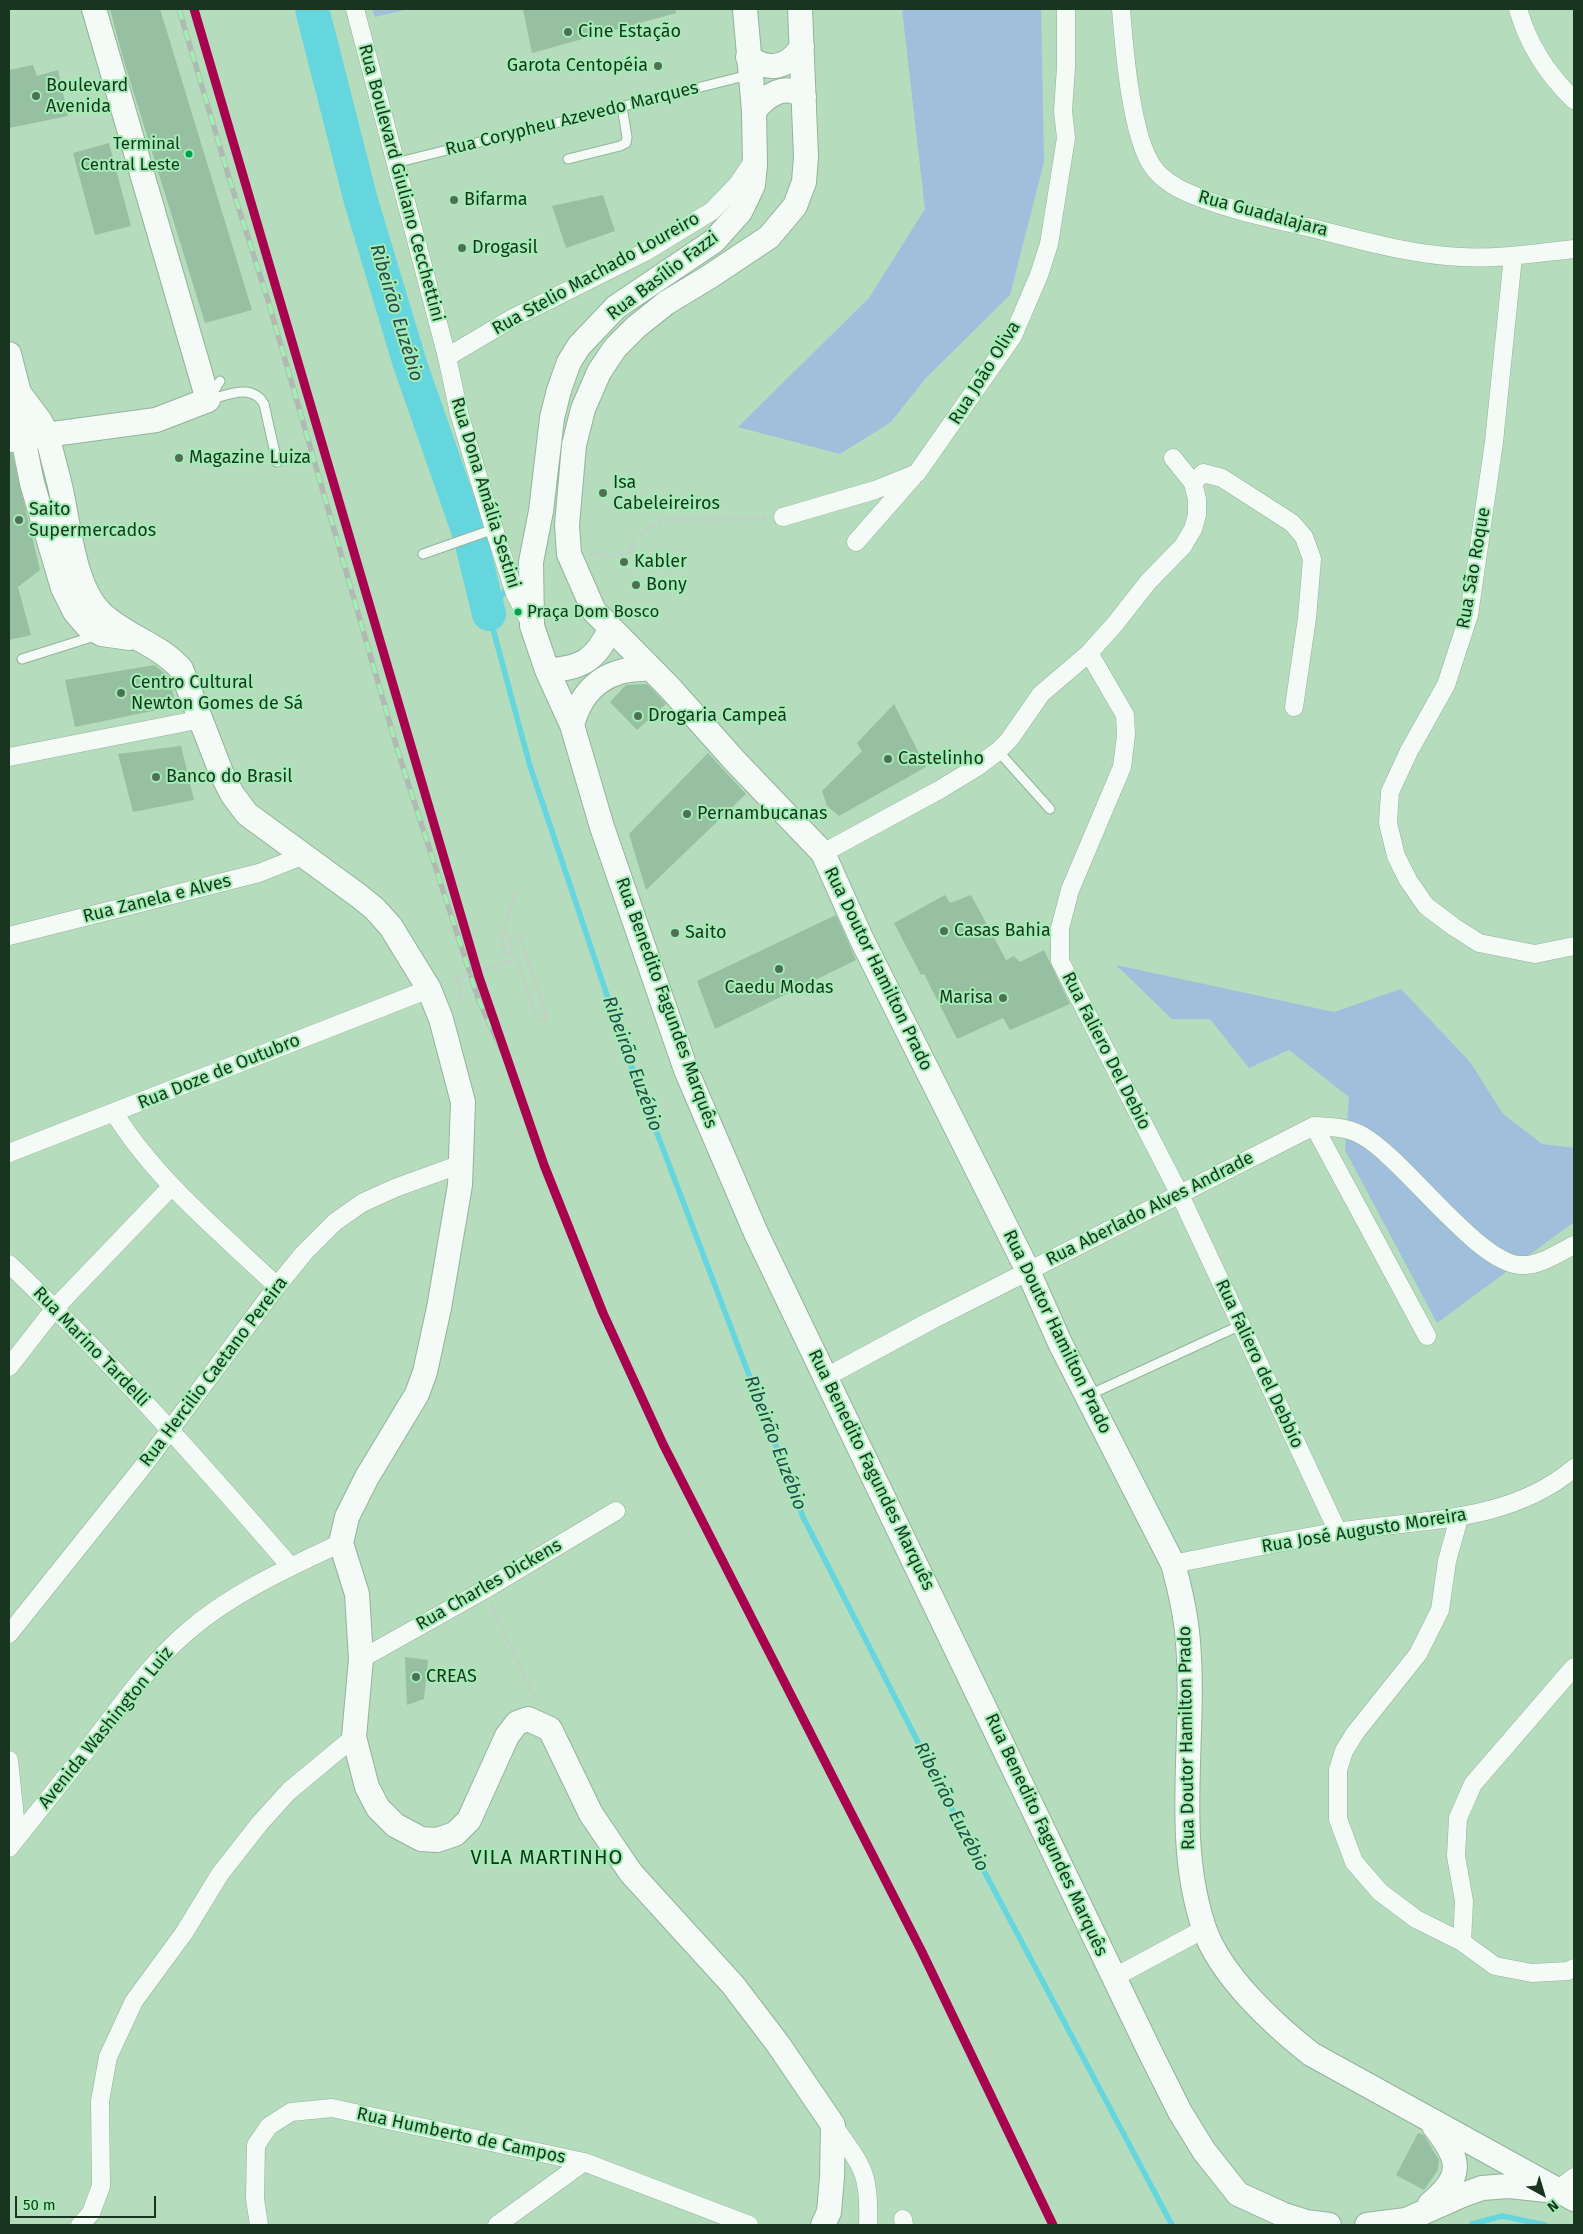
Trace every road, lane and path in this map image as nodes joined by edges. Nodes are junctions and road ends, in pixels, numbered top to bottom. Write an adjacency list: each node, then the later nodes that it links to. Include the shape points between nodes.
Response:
1 (94, 9): 21 (main road)
2 (355, 9): 16 (street, Rua Boulevard Giuliano Cecchettini)
3 (745, 9): 9 (main road, Rua Basílio Fazzi)
4 (800, 9): 8 (main road, Rua Basílio Fazzi)
5 (1066, 9): 27 (street, Rua João Oliva, via 1063,111 1066,138 1049,244 1013,336)
6 (1121, 9): 18 (street, Rua Guadalajara, via 1125,58 1138,129 1146,156 1162,177 1190,194 1228,208 1382,245 1461,258)
7 (1518, 9): 11 (street, via 1535,51)
8 (802, 46): 9 (main road, via 790,61 771,68); 10 (main road, Rua Basílio Fazzi)
9 (749, 66): 12 (lane, Rua Corypheu Azevedo Marques); 13 (main road, Rua Basílio Fazzi)
10 (804, 97): 13 (main road, via 790,90 778,91); 33 (main road, Rua Basílio Fazzi, via 804,182 795,206 769,237 666,303 636,327 615,348 599,372 583,409 574,445 567,525)
11 (1574, 100)
12 (622, 106): 15 (lane, via 626,143); 16 (lane, Rua Corypheu Azevedo Marques)
13 (754, 111): 14 (main road, Rua Basílio Fazzi)
14 (755, 158): 20 (street, Rua Stelio Machado Loureiro, via 737,185 712,211 645,252 513,318); 35 (main road, Rua Basílio Fazzi, via 754,185 749,196 740,212 714,241 616,307 579,346 569,362 552,418 541,511 531,562)
15 (568, 159)
16 (395, 163): 20 (street, Rua Boulevard Giuliano Cecchettini)
17 (1574, 249): 18 (street)
18 (1512, 256): 52 (street, Rua São Roque, via 1494,442 1469,615 1446,685 1390,792 1388,823 1396,856 1408,880 1426,906 1454,927 1479,943 1535,954)
19 (9, 354): 22 (main road)
20 (447, 357): 30 (street, Rua Dona Amália Sestini, via 459,413)
21 (214, 391): 23 (main road, via 156,420); 26 (lane, via 253,392 259,396 264,404)
22 (19, 393): 23 (main road); 24 (main road, via 20,423)
23 (47, 434): 24 (main road); 37 (main road, via 85,591)
24 (16, 439): 37 (main road, via 63,588 80,619)
25 (1172, 458): 28 (street)
26 (277, 462)
27 (917, 473): 29 (street, via 875,490); 31 (street, Rua João Oliva)
28 (1193, 483): 38 (street, via 1197,514 1183,546 1148,582); 42 (street, via 1202,473 1222,478 1292,523 1304,537 1312,559)
29 (783, 517): 34 (path, via 664,520 635,537 630,550 616,556)
30 (494, 529): 32 (lane); 35 (street, Rua Dona Amália Sestini, via 515,594)
31 (856, 542)
32 (423, 554)
33 (569, 554): 36 (main road, Rua Doutor Hamilton Prado, via 594,611)
34 (597, 554)
35 (532, 626): 41 (main road, Rua Benedito Fagundes Marquês)
36 (610, 629): 40 (main road, Rua Doutor Hamilton Prado); 41 (main road, via 595,655 583,663)
37 (118, 632): 39 (lane); 43 (main road, via 170,656 181,669)
38 (1089, 653): 45 (street, via 1040,694); 60 (street, Rua Faliero Del Debio, via 1125,715 1126,735 1122,767 1070,890 1060,928 1060,961)
39 (22, 659)
40 (651, 669): 44 (main road, via 629,670 608,676 598,683 579,704); 48 (main road, Rua Doutor Hamilton Prado)
41 (547, 670): 44 (main road, Rua Benedito Fagundes Marquês)
42 (1294, 707)
43 (202, 719): 46 (street); 49 (main road, via 232,794 247,814)
44 (572, 725): 69 (main road, Rua Benedito Fagundes Marquês, via 602,827 686,1070 756,1233)
45 (998, 751): 47 (lane); 48 (street, via 939,790)
46 (9, 757)
47 (1050, 809)
48 (823, 853): 63 (main road, Rua Doutor Hamilton Prado, via 866,947)
49 (302, 856): 51 (street, Rua Zanela e Alves, via 259,873); 54 (main road, via 376,909)
50 (515, 893): 53 (path, bridge, via 502,940 505,955 512,952 510,938 520,936 545,1019 540,1021 535,1016 518,959)
51 (9, 936)
52 (1574, 946)
53 (457, 978)
54 (430, 989): 55 (street, Rua Doze de Outubro); 58 (main road, via 463,1102)
55 (115, 1114): 57 (street, Rua Doze de Outubro); 59 (street)
56 (1314, 1126): 60 (street, Rua Aberlado Alves Andrade); 61 (street, via 1345,1129 1374,1143 1477,1243 1503,1260 1521,1265 1545,1260); 67 (street)
57 (9, 1154)
58 (460, 1164): 64 (street, Rua Hercilio Caetano Pereira, via 395,1188 355,1208 335,1222); 76 (main road, via 454,1228 425,1372 416,1394 367,1477 348,1517)
59 (172, 1186): 64 (street); 65 (street)
60 (1180, 1195): 63 (street, Rua Aberlado Alves Andrade); 66 (street, Rua Faliero del Debbio)
61 (1574, 1245)
62 (9, 1264): 65 (street, Rua Marino Tardelli)
63 (1028, 1271): 69 (street, Rua Aberlado Alves Andrade); 70 (main road, Rua Doutor Hamilton Prado)
64 (277, 1286): 71 (street, Rua Hercilio Caetano Pereira)
65 (55, 1308): 68 (street); 71 (street, Rua Marino Tardelli)
66 (1240, 1324): 70 (lane); 75 (street, Rua Faliero del Debbio)
67 (1427, 1336)
68 (9, 1367)
69 (826, 1377): 90 (main road, Rua Benedito Fagundes Marquês)
70 (1087, 1396): 77 (main road, Rua Doutor Hamilton Prado)
71 (170, 1428): 78 (street, Rua Marino Tardelli); 80 (street, Rua Hercilio Caetano Pereira)
72 (1574, 1468): 74 (street, Rua José Augusto Moreira, via 1556,1483 1530,1496)
73 (616, 1510): 79 (street, Rua Charles Dickens)
74 (1459, 1518): 75 (street, Rua José Augusto Moreira); 88 (street, via 1447,1561 1440,1610 1418,1654 1344,1751 1338,1770 1338,1819 1354,1862 1380,1892 1416,1919)
75 (1338, 1532): 77 (street, Rua José Augusto Moreira)
76 (341, 1543): 78 (street, Avenida Washington Luiz); 81 (main road, via 357,1594)
77 (1174, 1564): 87 (main road, Rua Doutor Hamilton Prado, via 1188,1642 1189,1870)
78 (290, 1566): 86 (street, Avenida Washington Luiz, via 222,1605 163,1655)
79 (484, 1590): 81 (street, Rua Charles Dickens); 83 (path)
80 (9, 1634)
81 (361, 1659): 84 (main road)
82 (1574, 1667): 88 (street, via 1473,1784 1458,1818 1456,1856 1464,1901)
83 (550, 1729): 84 (main road, via 528,1719 517,1723 469,1820 455,1834 437,1840 421,1839 395,1825 378,1808 367,1787); 92 (main road, via 591,1814 631,1872 733,1985)
84 (354, 1737): 97 (street, via 289,1791 260,1823 220,1874 184,1933 134,2001 108,2057 100,2101 101,2186 91,2213)
85 (9, 1760): 86 (street)
86 (13, 1843)
87 (1204, 1929): 90 (street); 91 (main road, Rua Doutor Hamilton Prado, via 1215,1951 1253,2003 1282,2031 1311,2054)
88 (1462, 1942): 89 (street, via 1495,1966 1532,1973)
89 (1574, 1968)
90 (1113, 1978): 95 (main road, Rua Benedito Fagundes Marquês, via 1180,2112 1204,2151)
91 (1428, 2119): 94 (main road, Rua Doutor Hamilton Prado); 96 (main road, via 1450,2145 1455,2155 1455,2166 1445,2192)
92 (833, 2125): 101 (main road, via 829,2212); 102 (street, via 867,2180)
93 (584, 2162): 98 (street, Rua Humberto de Campos, via 332,2108 292,2112 269,2126 256,2145 255,2199); 99 (street); 100 (street, Rua Humberto de Campos)
94 (1568, 2189): 96 (main road, via 1482,2188)
95 (1238, 2194): 103 (main road); 104 (main road, Rua Benedito Fagundes Marquês, via 1284,2215)
96 (1412, 2221): 105 (main road)
97 (80, 2225)
98 (259, 2225)
99 (497, 2225)
100 (748, 2225)
101 (823, 2225)
102 (868, 2225)
103 (1266, 2225)
104 (1328, 2225)
105 (1368, 2225)

